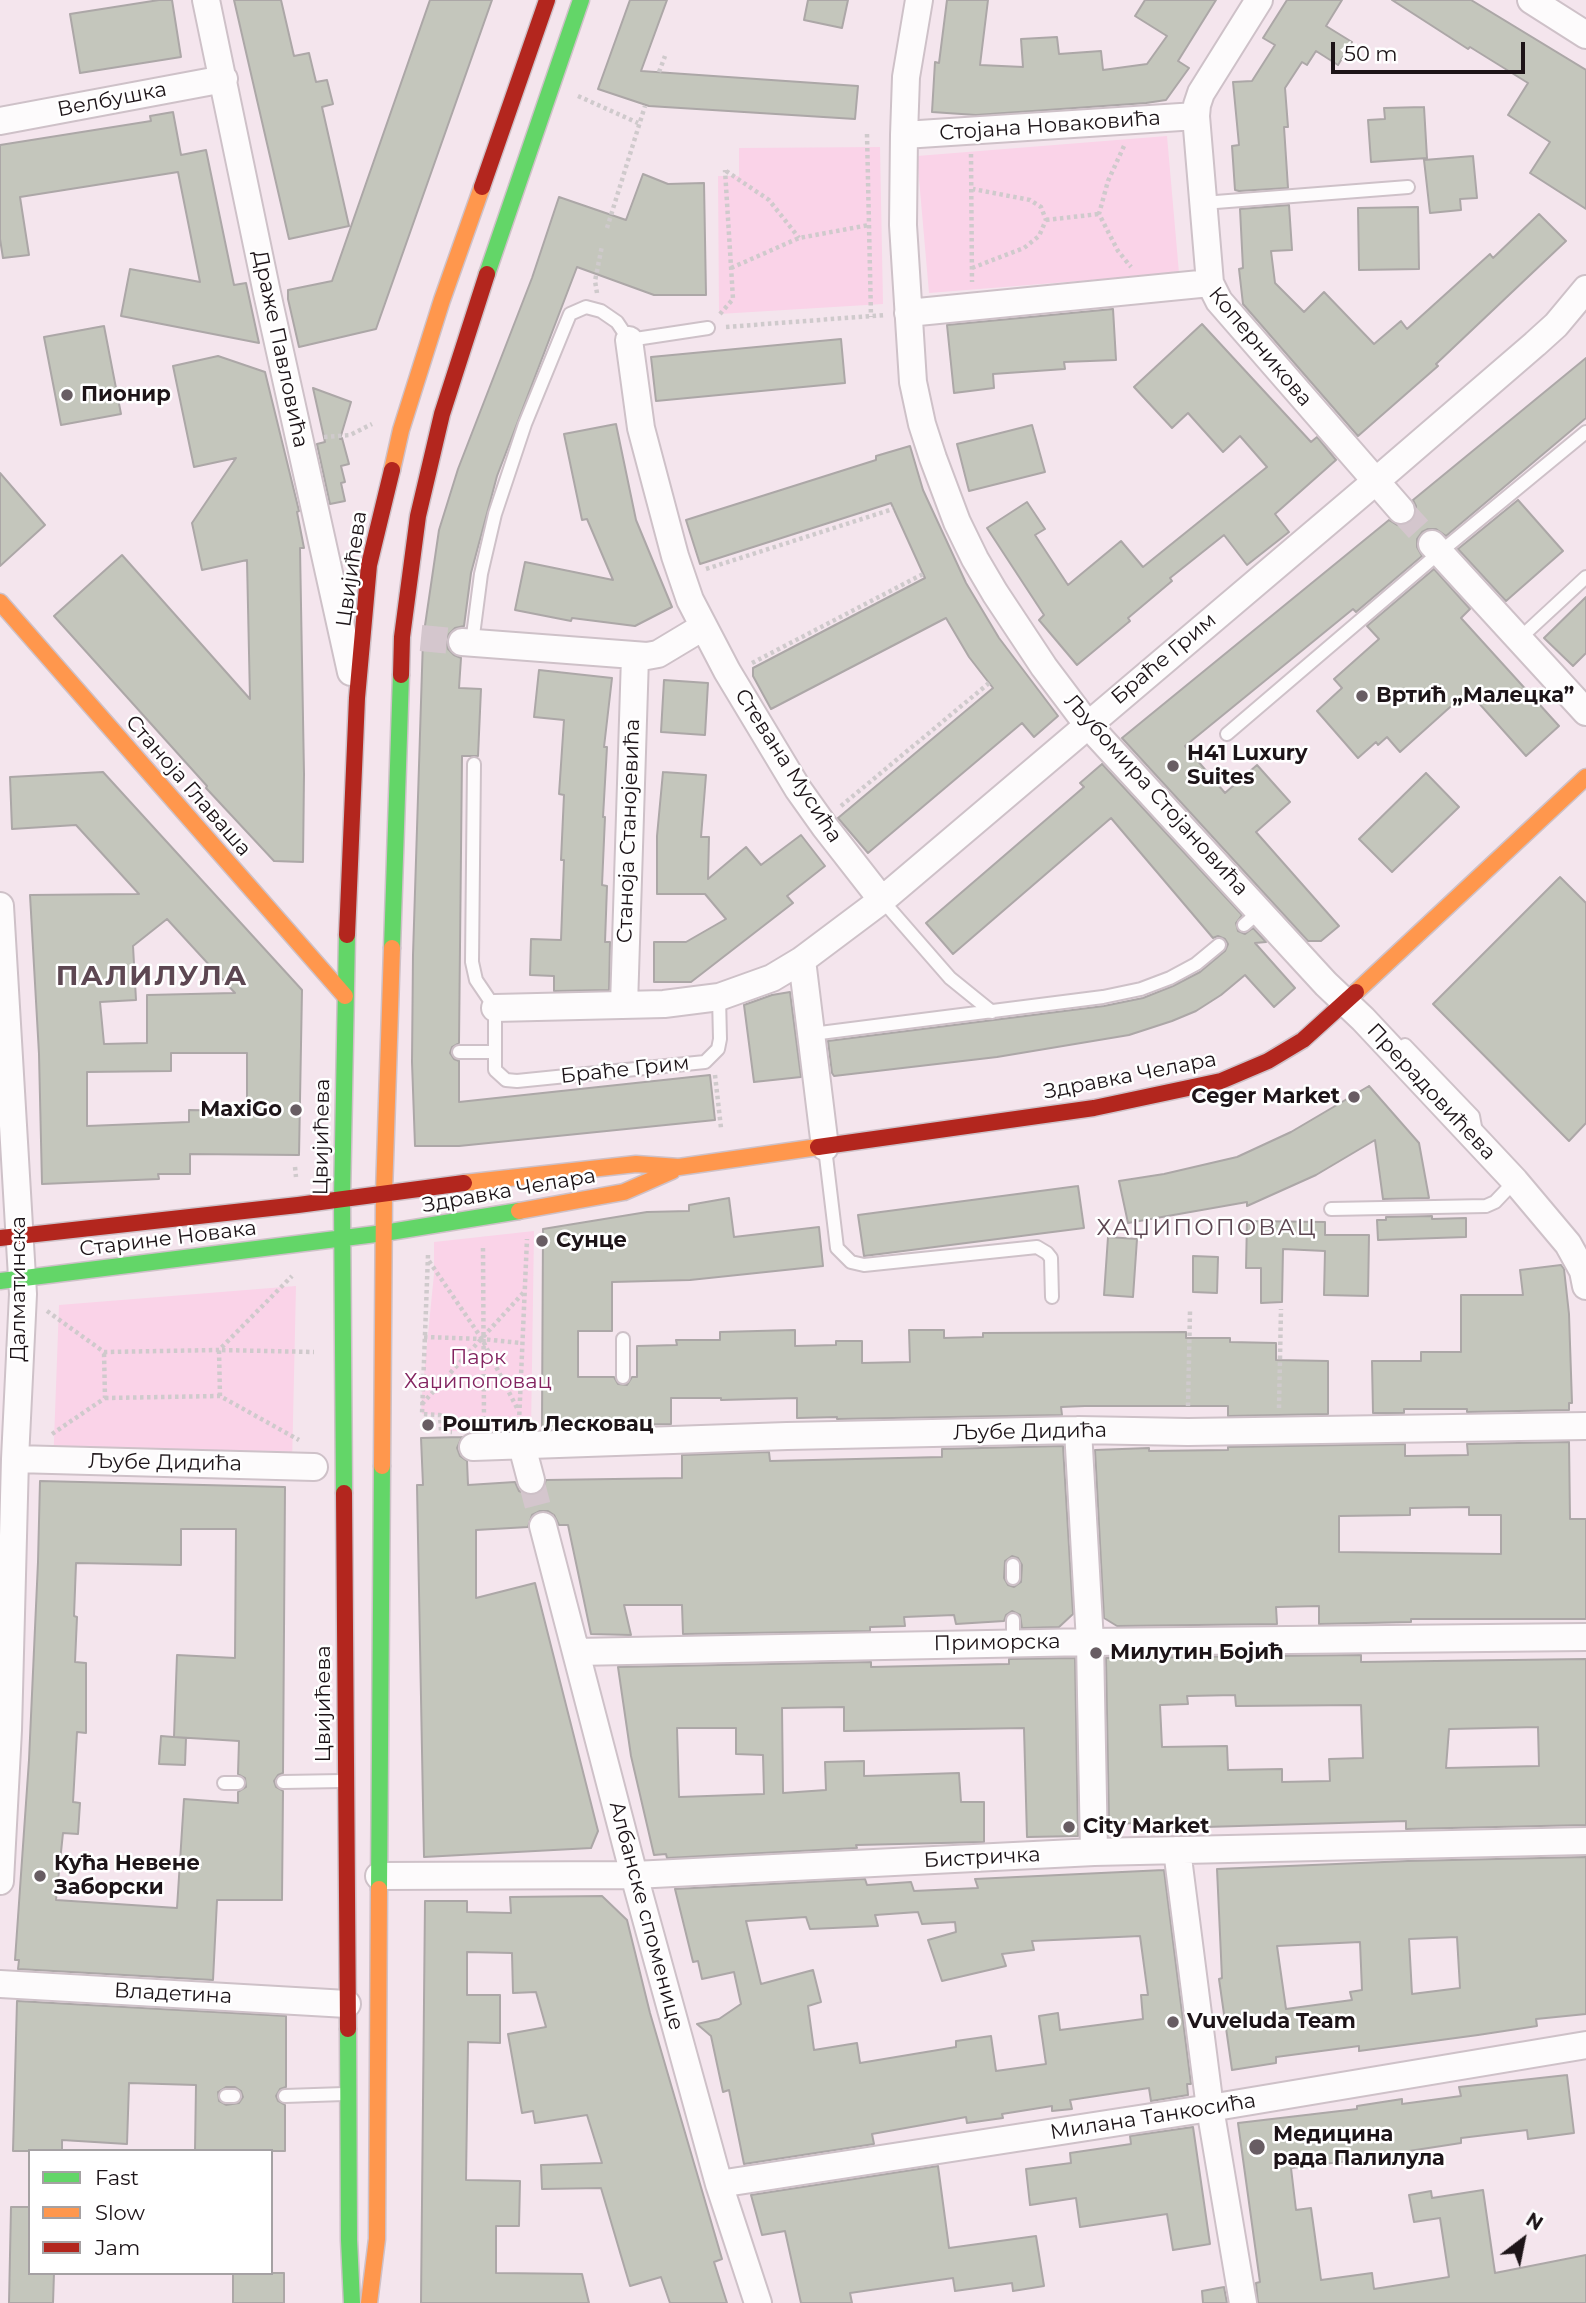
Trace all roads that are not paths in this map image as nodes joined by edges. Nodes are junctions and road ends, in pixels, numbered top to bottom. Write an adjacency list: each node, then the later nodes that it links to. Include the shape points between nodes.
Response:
1 (206, 0): 8 (street, Драже Павловића)
2 (547, 0): 29 (main road, Цвијићева, via 410,398 369,565)
3 (581, 0): 51 (main road, via 469,325 418,516)
4 (919, 0): 11 (street, Љубомира Стојановића, via 906,77)
5 (1259, 0): 9 (street, via 1202,93)
6 (1531, 0): 7 (street)
7 (1586, 34)
8 (224, 79): 10 (street, Велбушка); 29 (street, Драже Павловића)
9 (1196, 116): 11 (street, Стојана Новаковића); 13 (street)
10 (0, 121)
11 (904, 135): 16 (street, Љубомира Стојановића)
12 (1408, 187): 13 (lane)
13 (1203, 203): 14 (street)
14 (1210, 283): 16 (street, Коперникова); 20 (street, Коперникова, via 1219,301)
15 (1586, 289): 20 (street, Браће Грим, via 1556,326)
16 (908, 313): 31 (street, Љубомира Стојановића, via 922,424 957,522 995,593)
17 (708, 328): 18 (lane)
18 (629, 340): 25 (street, Стевана Мусића, via 640,428 682,577); 27 (lane, via 617,322 601,311 586,307 567,318 495,514)
19 (1586, 432): 22 (lane)
20 (1376, 481): 21 (street, Коперникова); 31 (street, Браће Грим)
21 (1401, 510)
22 (1435, 548): 26 (street); 32 (lane)
23 (1586, 577): 26 (lane)
24 (0, 602): 39 (main road, Станоја Главаша)
25 (703, 627): 28 (street, via 658,653); 35 (street, Стевана Мусића, via 821,823)
26 (1519, 639): 30 (street)
27 (467, 642): 28 (street)
28 (635, 657): 42 (street, Станоја Станојевића)
29 (357, 698): 39 (main road, Цвијићева)
30 (1586, 712)
31 (1087, 724): 35 (street, Браће Грим); 41 (street, Љубомира Стојановића, via 1252,918)
32 (1227, 734)
33 (474, 764): 43 (lane, via 472,962 476,980)
34 (1586, 777): 41 (main road, Здравка Челара)
35 (882, 900): 38 (street, Браће Грим); 44 (lane, via 950,978)
36 (0, 906): 55 (street, Далматинска)
37 (1219, 945): 44 (lane, via 1196,964 1141,989)
38 (802, 960): 40 (street, Браће Грим, via 772,978); 45 (street)
39 (345, 996): 52 (main road, Цвијићева)
40 (719, 998): 42 (street, Браће Грим); 47 (lane, Браће Грим, via 718,1049 705,1062 517,1081 506,1080 495,1070)
41 (1347, 1003): 48 (main road, Здравка Челара, via 1291,1047 1221,1081 1094,1108); 50 (street, Прерадовићева)
42 (624, 1005): 43 (street, Браће Грим)
43 (495, 1008): 47 (lane)
44 (992, 1012): 45 (lane)
45 (812, 1034): 48 (street)
46 (459, 1052): 47 (lane)
47 (495, 1052)
48 (825, 1147): 49 (main road, Здравка Челара); 59 (lane, via 837,1248 851,1262 864,1265 1038,1247 1051,1258)
49 (679, 1167): 51 (main road, Здравка Челара, via 620,1166); 54 (main road, Здравка Челара, via 624,1192)
50 (1516, 1181): 53 (lane, via 1486,1206); 58 (street, Прерадовићева, via 1568,1244)
51 (384, 1193): 52 (main road, Здравка Челара); 54 (main road)
52 (342, 1199): 55 (main road, Старине Новака); 56 (main road, Цвијићева)
53 (1331, 1209)
54 (384, 1233): 56 (main road, Здравка Челара); 82 (main road)
55 (10, 1237): 57 (street, Далматинска)
56 (342, 1239): 57 (main road, Старине Новака); 74 (main road, Цвијићева)
57 (15, 1284): 66 (street, Далматинска)
58 (1586, 1286)
59 (1052, 1297)
60 (623, 1339): 61 (lane)
61 (623, 1377)
62 (1586, 1426): 63 (street, Љубе Дидића)
63 (1078, 1430): 65 (street, Љубе Дидића, via 624,1434); 71 (street)
64 (479, 1440): 65 (street, Љубе Дидића)
65 (522, 1446): 68 (street)
66 (15, 1459): 67 (street, Љубе Дидића); 73 (street, Далматинска)
67 (314, 1467)
68 (531, 1480)
69 (543, 1526): 72 (street, Албанске споменице)
70 (1586, 1637): 71 (street, Приморска)
71 (1090, 1642): 72 (street, Приморска, via 1013,1632); 80 (street)
72 (576, 1652): 81 (street, Албанске споменице)
73 (4, 1729): 83 (street, Далматинска)
74 (346, 1781): 75 (lane); 85 (main road, Цвијићева)
75 (283, 1782)
76 (224, 1783): 77 (lane)
77 (238, 1783)
78 (1586, 1841): 79 (street, Бистричка)
79 (1177, 1850): 80 (street, Бистричка); 89 (street)
80 (1094, 1852): 81 (street, Бистричка)
81 (634, 1875): 82 (street, Бистричка); 90 (street, Албанске споменице)
82 (379, 1877): 91 (main road)
83 (0, 1881)
84 (0, 1984): 85 (street, Владетина)
85 (347, 2004): 87 (main road, Цвијићева)
86 (1586, 2045): 89 (street, Милана Танкосића)
87 (348, 2094): 88 (lane); 92 (main road, Цвијићева)
88 (285, 2096)
89 (1210, 2108): 90 (street, Милана Танкосића); 98 (street)
90 (719, 2184): 97 (street, Албанске споменице)
91 (377, 2239): 93 (main road); 96 (main road)
92 (349, 2240): 94 (main road); 95 (main road, Цвијићева)
93 (388, 2289)
94 (336, 2303)
95 (352, 2303)
96 (369, 2303)
97 (758, 2303)
98 (1243, 2303)

